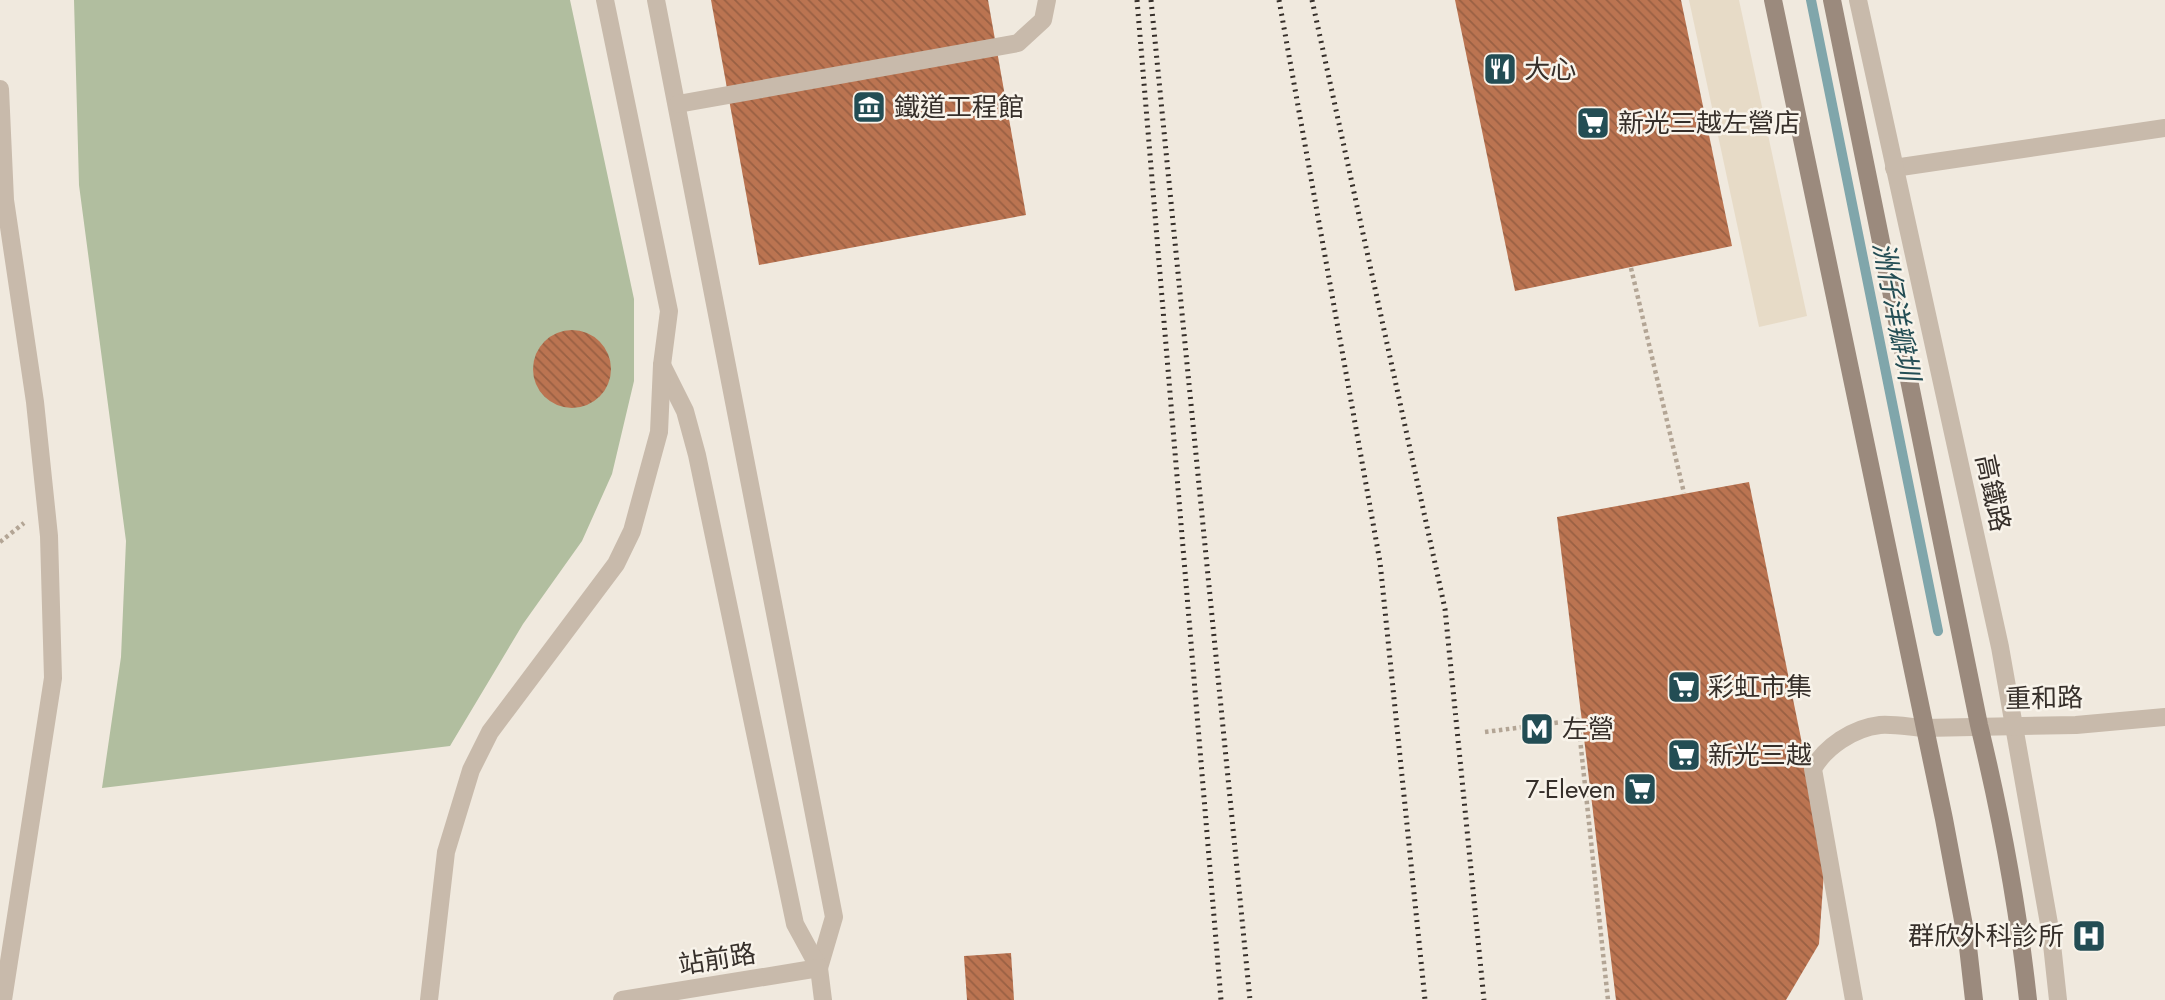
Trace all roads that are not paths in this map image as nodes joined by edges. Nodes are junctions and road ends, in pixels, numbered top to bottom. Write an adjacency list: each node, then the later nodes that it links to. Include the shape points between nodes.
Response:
1 (605, 0): 11 (street, via 668,311)
2 (656, 0): 8 (street)
3 (1047, 0): 8 (street, via 1043,20 1018,43)
4 (1773, 0): 15 (street)
5 (1832, 0): 13 (street)
6 (1858, 0): 10 (street, 高鐵路)
7 (0, 89): 18 (street, via 5,200 35,402 49,536 53,678)
8 (678, 104): 16 (street, via 834,917)
9 (2165, 128): 10 (street)
10 (1894, 168): 14 (street, 高鐵路, via 1998,634)
11 (662, 365): 16 (street, via 685,411 697,455 795,924); 19 (street, via 659,432 632,531 588,605 490,732 471,770 446,852)
12 (2165, 717): 14 (street, 重和路)
13 (1979, 725): 14 (street, 重和路); 15 (street, 重和路); 24 (street, via 2003,825)
14 (2014, 726): 25 (street, 高鐵路)
15 (1924, 728): 22 (street, 重和路, via 1878,725 1823,752 1813,769); 23 (street, via 1966,934)
16 (819, 968): 17 (street, 站前路); 21 (street)
17 (648, 998): 20 (street, 站前路)
18 (3, 1000)
19 (429, 1000)
20 (622, 1000)
21 (823, 1000)
22 (1854, 1000)
23 (1974, 1000)
24 (2028, 1000)
25 (2058, 1000)

